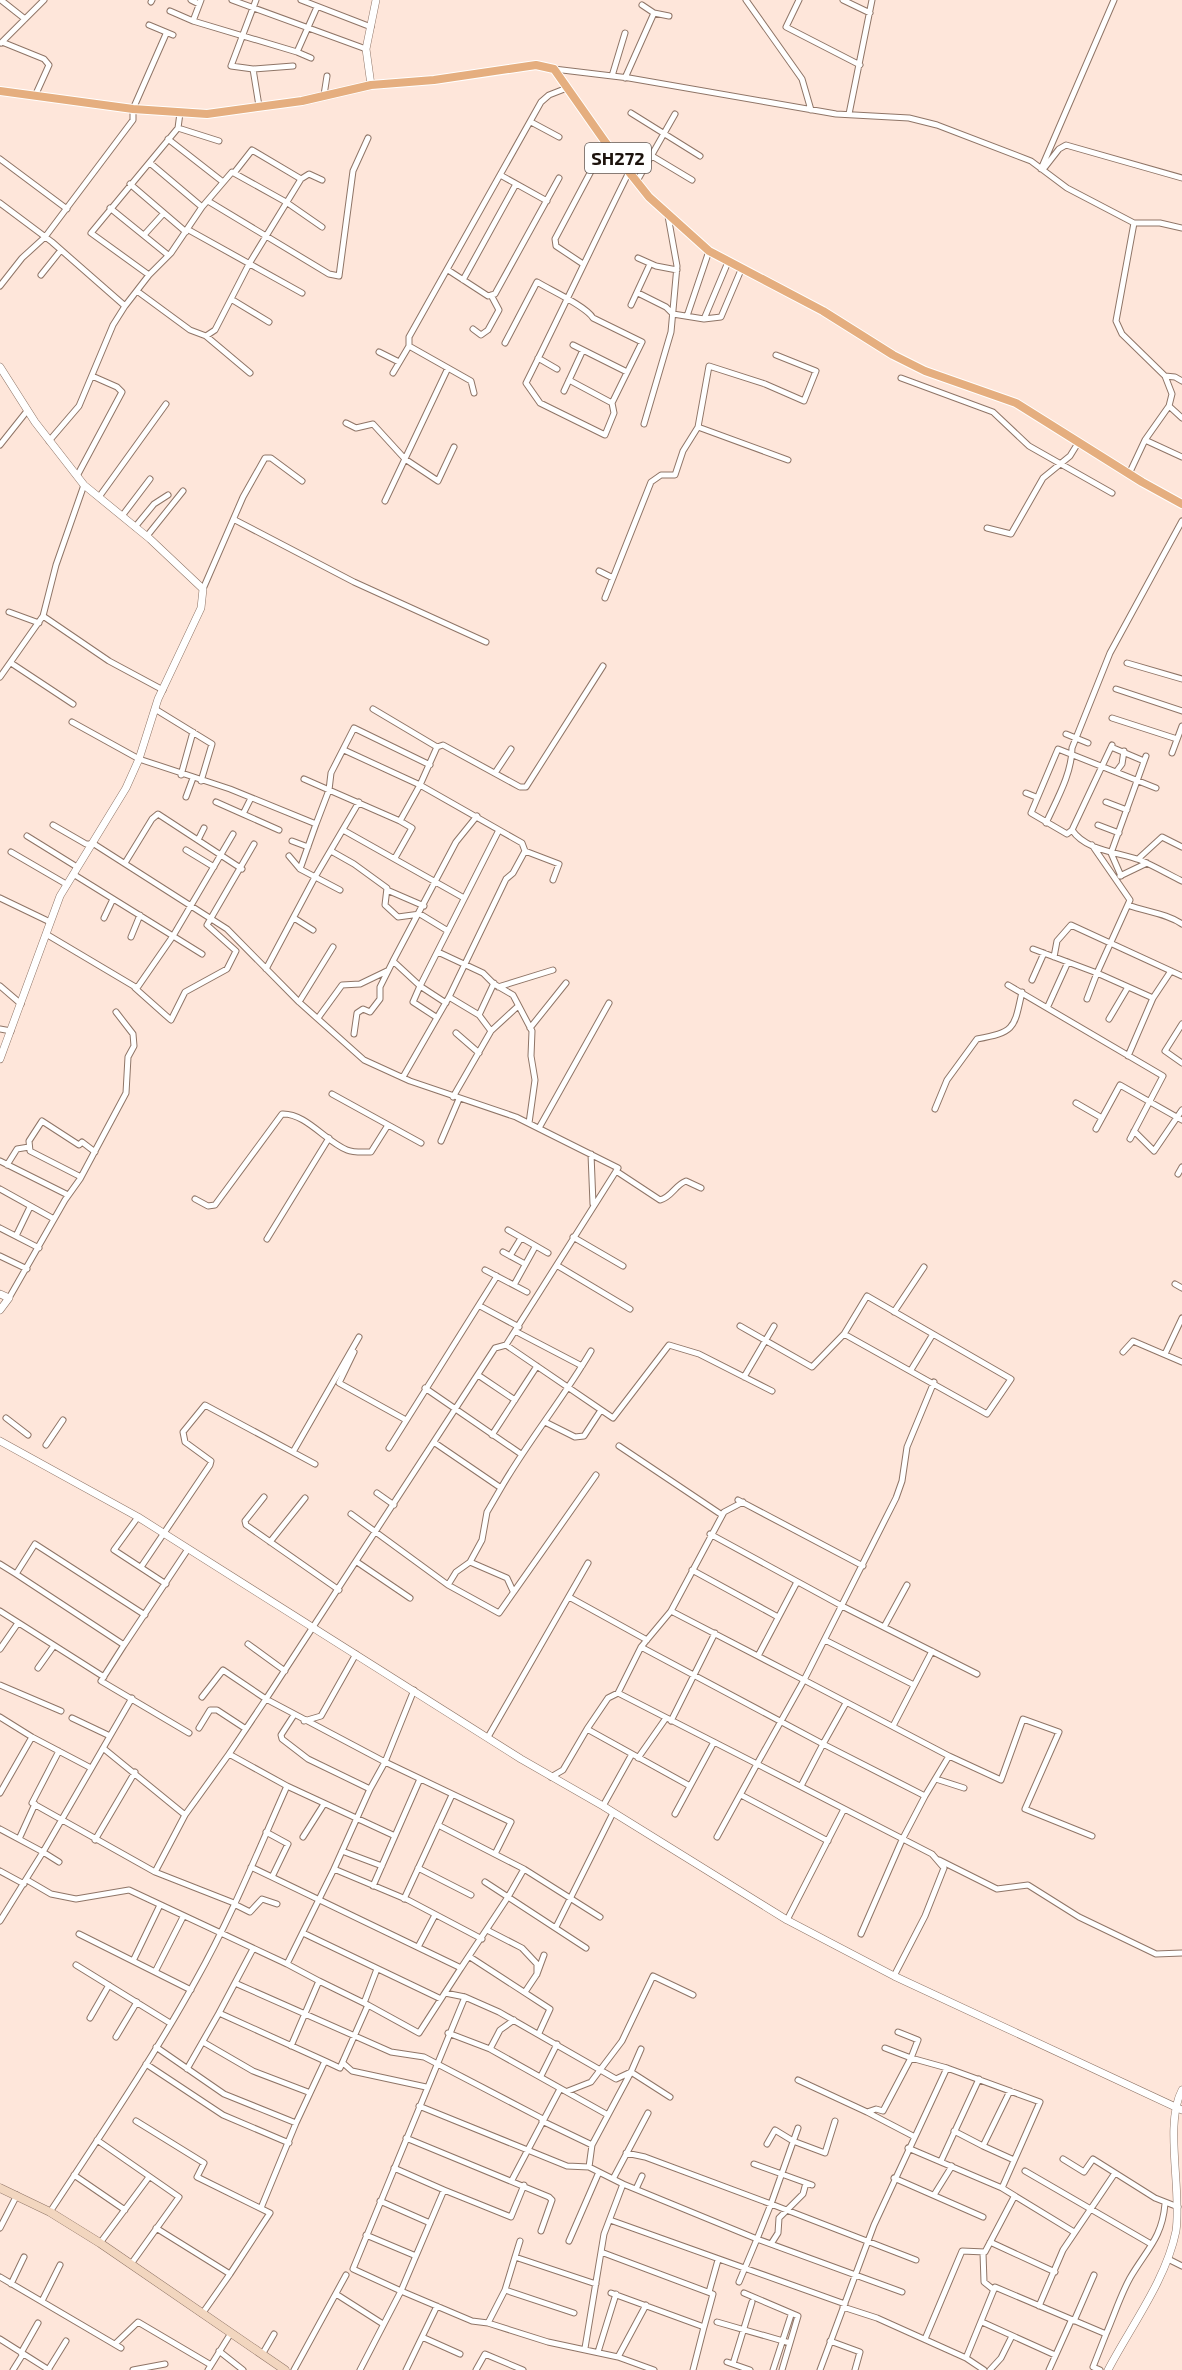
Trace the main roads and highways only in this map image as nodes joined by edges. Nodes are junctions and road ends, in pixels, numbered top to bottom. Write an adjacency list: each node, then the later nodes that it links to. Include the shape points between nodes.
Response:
1 (0, 91): 2 (main road, SH272, via 133,109 207,114 371,85 536,65 554,69 629,172 709,251 925,371 1016,403)
2 (1182, 504)
3 (0, 2188): 4 (main road, via 50,2212 100,2243)
4 (285, 2370)

